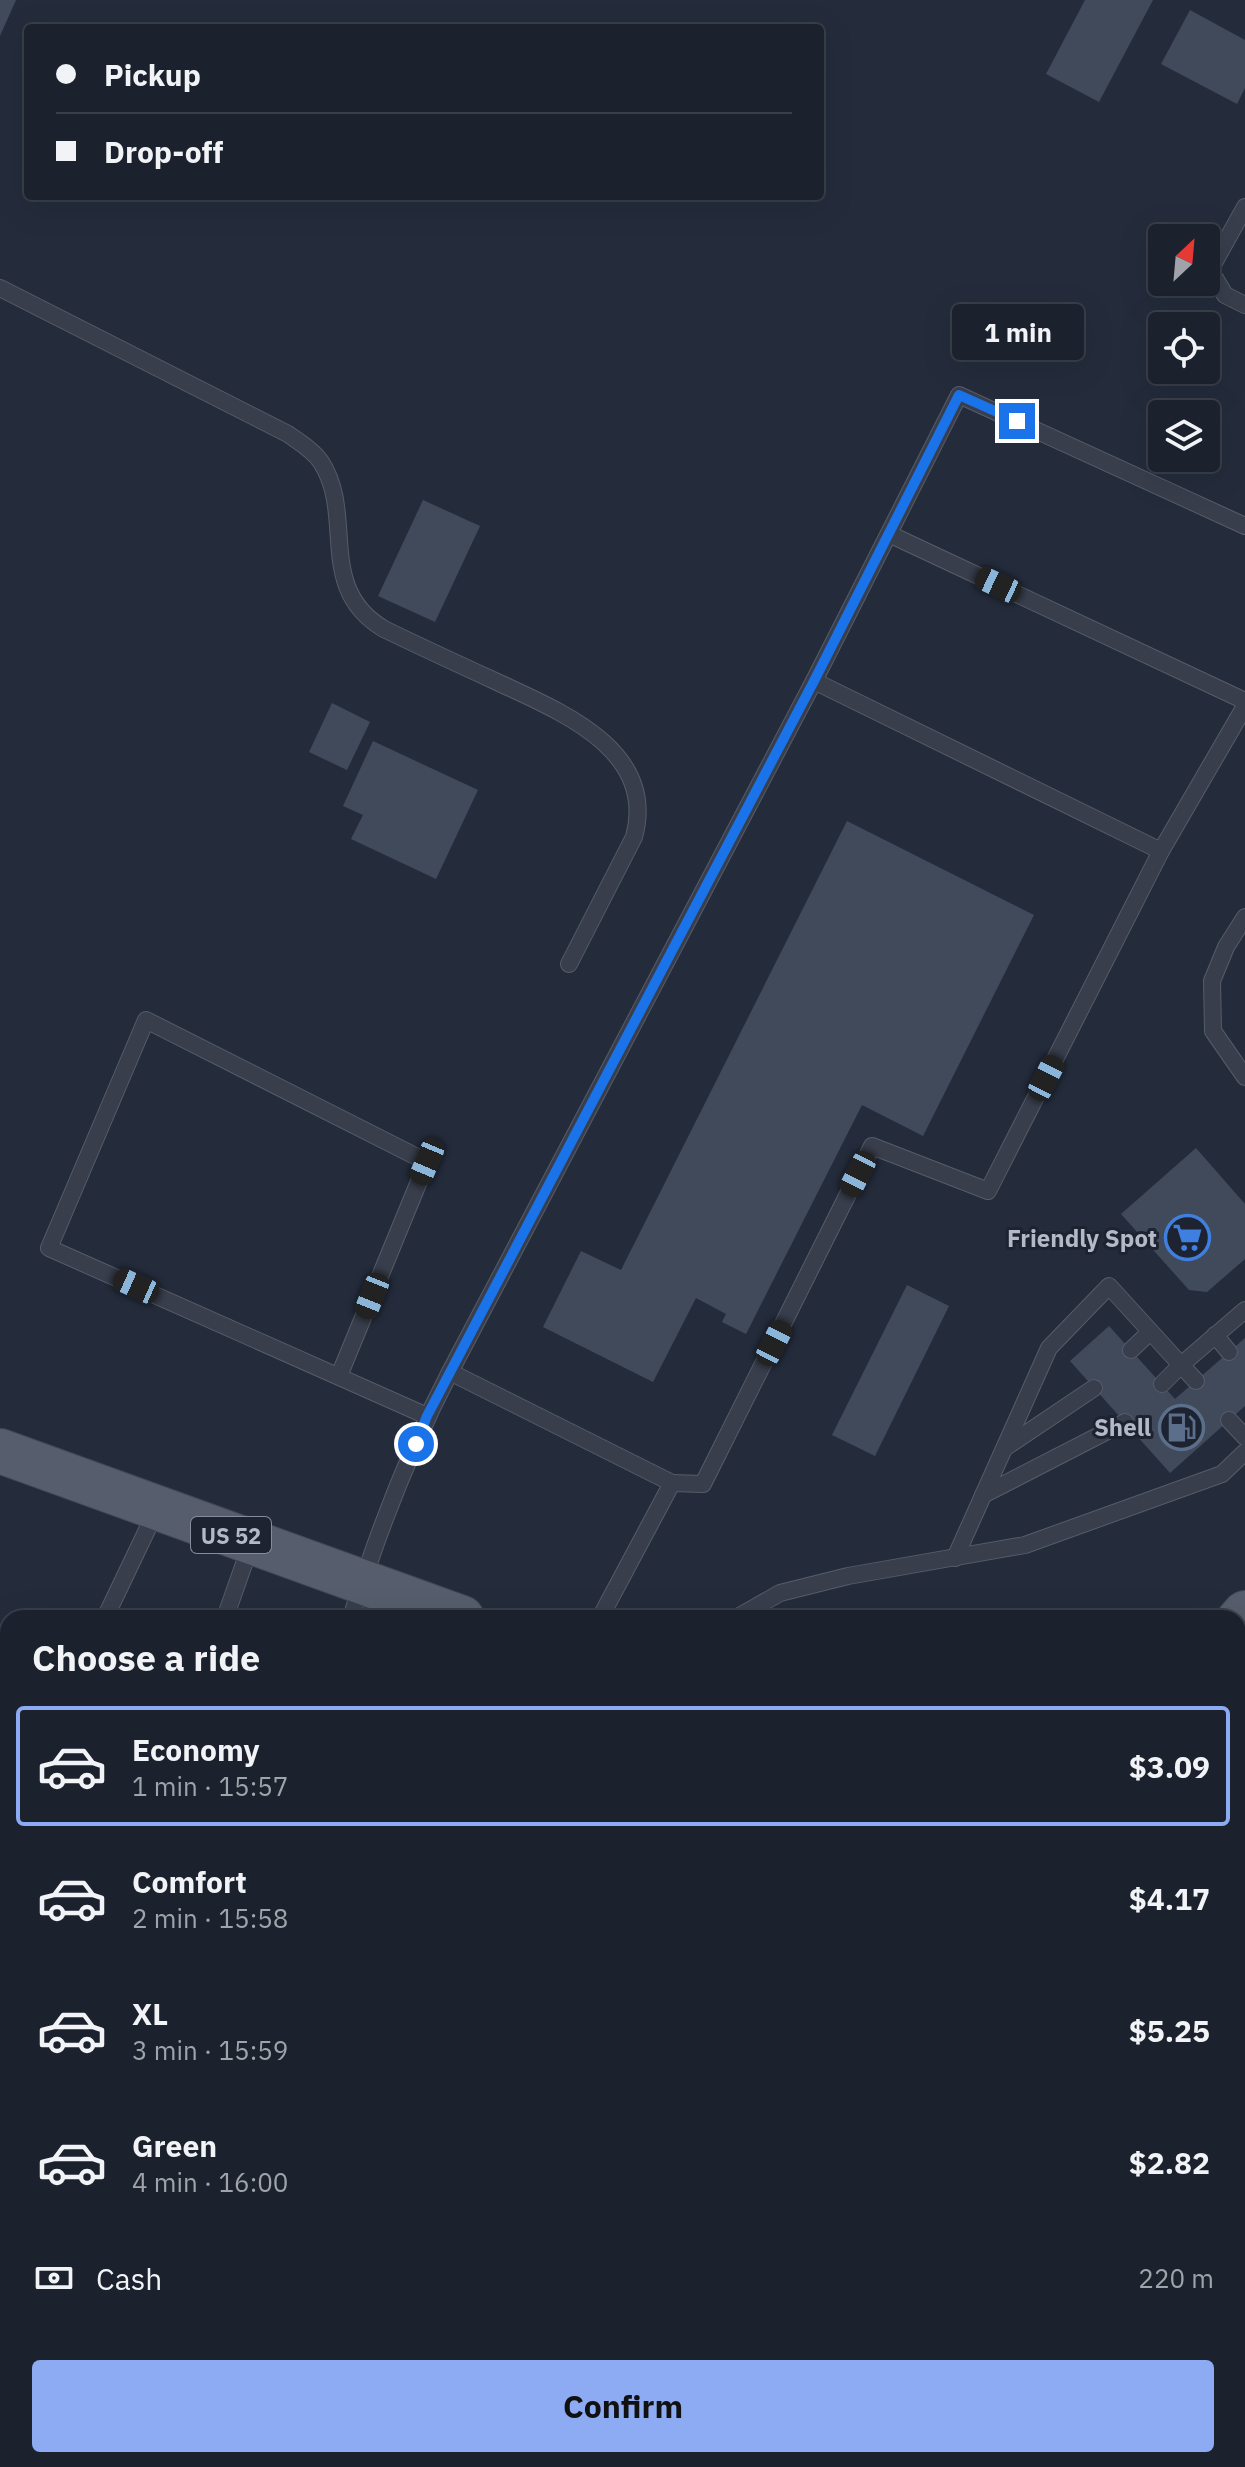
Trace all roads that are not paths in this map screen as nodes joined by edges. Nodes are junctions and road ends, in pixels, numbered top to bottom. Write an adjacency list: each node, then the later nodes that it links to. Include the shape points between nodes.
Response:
1 (1245, 207): 3 (lane, via 1210,270 1225,295)
2 (0, 288): 10 (lane, via 307,448 332,487 339,553 359,611 384,629 559,711 606,745 635,786 640,816)
3 (1245, 305)
4 (1245, 526): 5 (lane, via 959,395)
5 (889, 534): 6 (lane); 7 (lane)
6 (814, 681): 8 (lane); 18 (lane)
7 (1245, 704): 8 (lane)
8 (1161, 851): 30 (lane, via 988,1191 872,1146 703,1484)
9 (1245, 917): 11 (lane, via 1212,981 1213,1031)
10 (569, 964)
11 (1245, 1077)
12 (1245, 1310): 14 (lane)
13 (1150, 1332): 15 (lane); 17 (lane); 27 (lane, via 1109,1286 1049,1348)
14 (1215, 1335): 16 (lane); 17 (lane)
15 (1131, 1350)
16 (1229, 1352)
17 (1181, 1365): 20 (lane); 21 (lane)
18 (450, 1372): 23 (lane); 30 (lane)
19 (339, 1376): 19 (lane, via 49,1248 146,1020 427,1162); 23 (lane)
20 (1196, 1381)
21 (1162, 1384)
22 (1094, 1388): 27 (lane)
23 (427, 1416): 35 (lane)
24 (1229, 1420): 26 (lane)
25 (1125, 1422): 31 (lane)
26 (1245, 1437)
27 (1005, 1447): 31 (lane)
28 (0, 1451): 32 (main road, US 52)
29 (1245, 1452): 34 (lane, via 1222,1474 1025,1545)
30 (672, 1483): 39 (lane)
31 (983, 1495): 34 (lane)
32 (158, 1507): 33 (main road, US 52); 36 (lane)
33 (252, 1543): 35 (main road, US 52); 37 (lane)
34 (955, 1558): 40 (lane, via 780,1593)
35 (356, 1600): 38 (main road, US 52)
36 (109, 1610)
37 (228, 1610)
38 (415, 1610)
39 (604, 1610)
40 (750, 1610)

